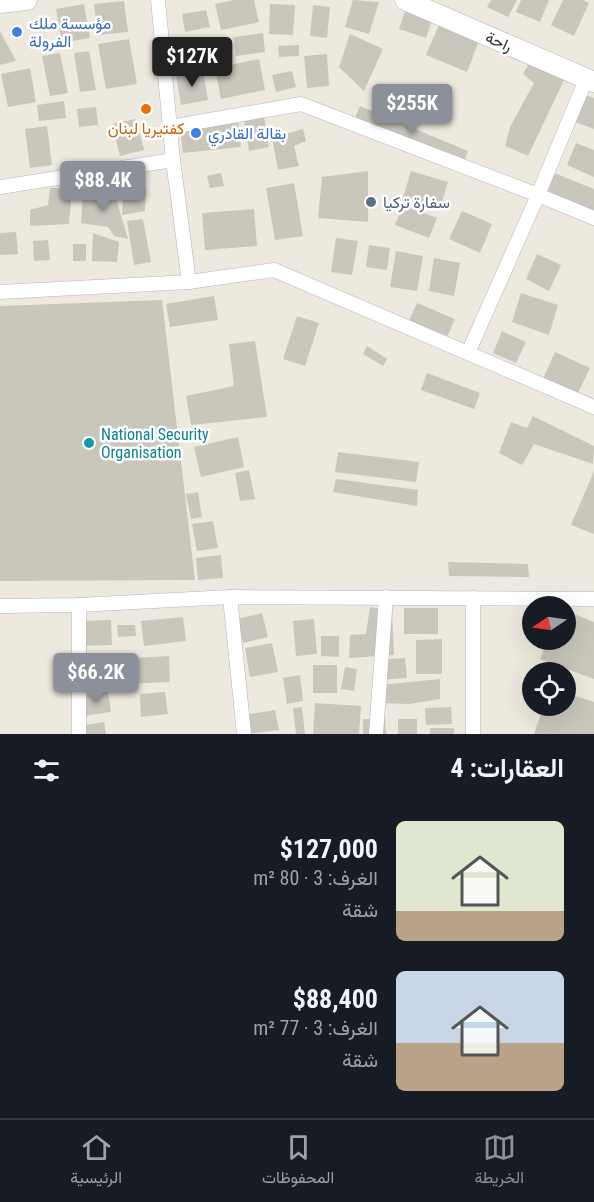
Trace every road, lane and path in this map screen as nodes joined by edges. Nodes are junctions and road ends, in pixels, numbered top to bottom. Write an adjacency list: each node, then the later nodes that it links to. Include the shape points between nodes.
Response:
1 (27, 0): 4 (street)
2 (158, 0): 6 (street)
3 (405, 0): 5 (street, راحة)
4 (0, 3)
5 (590, 81): 9 (street)
6 (170, 127): 7 (street); 9 (street, via 301,104)
7 (173, 160): 8 (street); 11 (street)
8 (0, 187)
9 (538, 195): 10 (street); 13 (street)
10 (594, 218)
11 (189, 282): 12 (street); 13 (street, via 274,270)
12 (0, 292)
13 (468, 353): 14 (street)
14 (594, 407)
15 (230, 597): 16 (street); 19 (street); 22 (street)
16 (386, 597): 17 (street); 23 (street)
17 (473, 598): 18 (street); 24 (street)
18 (594, 599)
19 (79, 605): 20 (street); 21 (street)
20 (0, 606)
21 (79, 734)
22 (244, 734)
23 (376, 734)
24 (473, 734)

